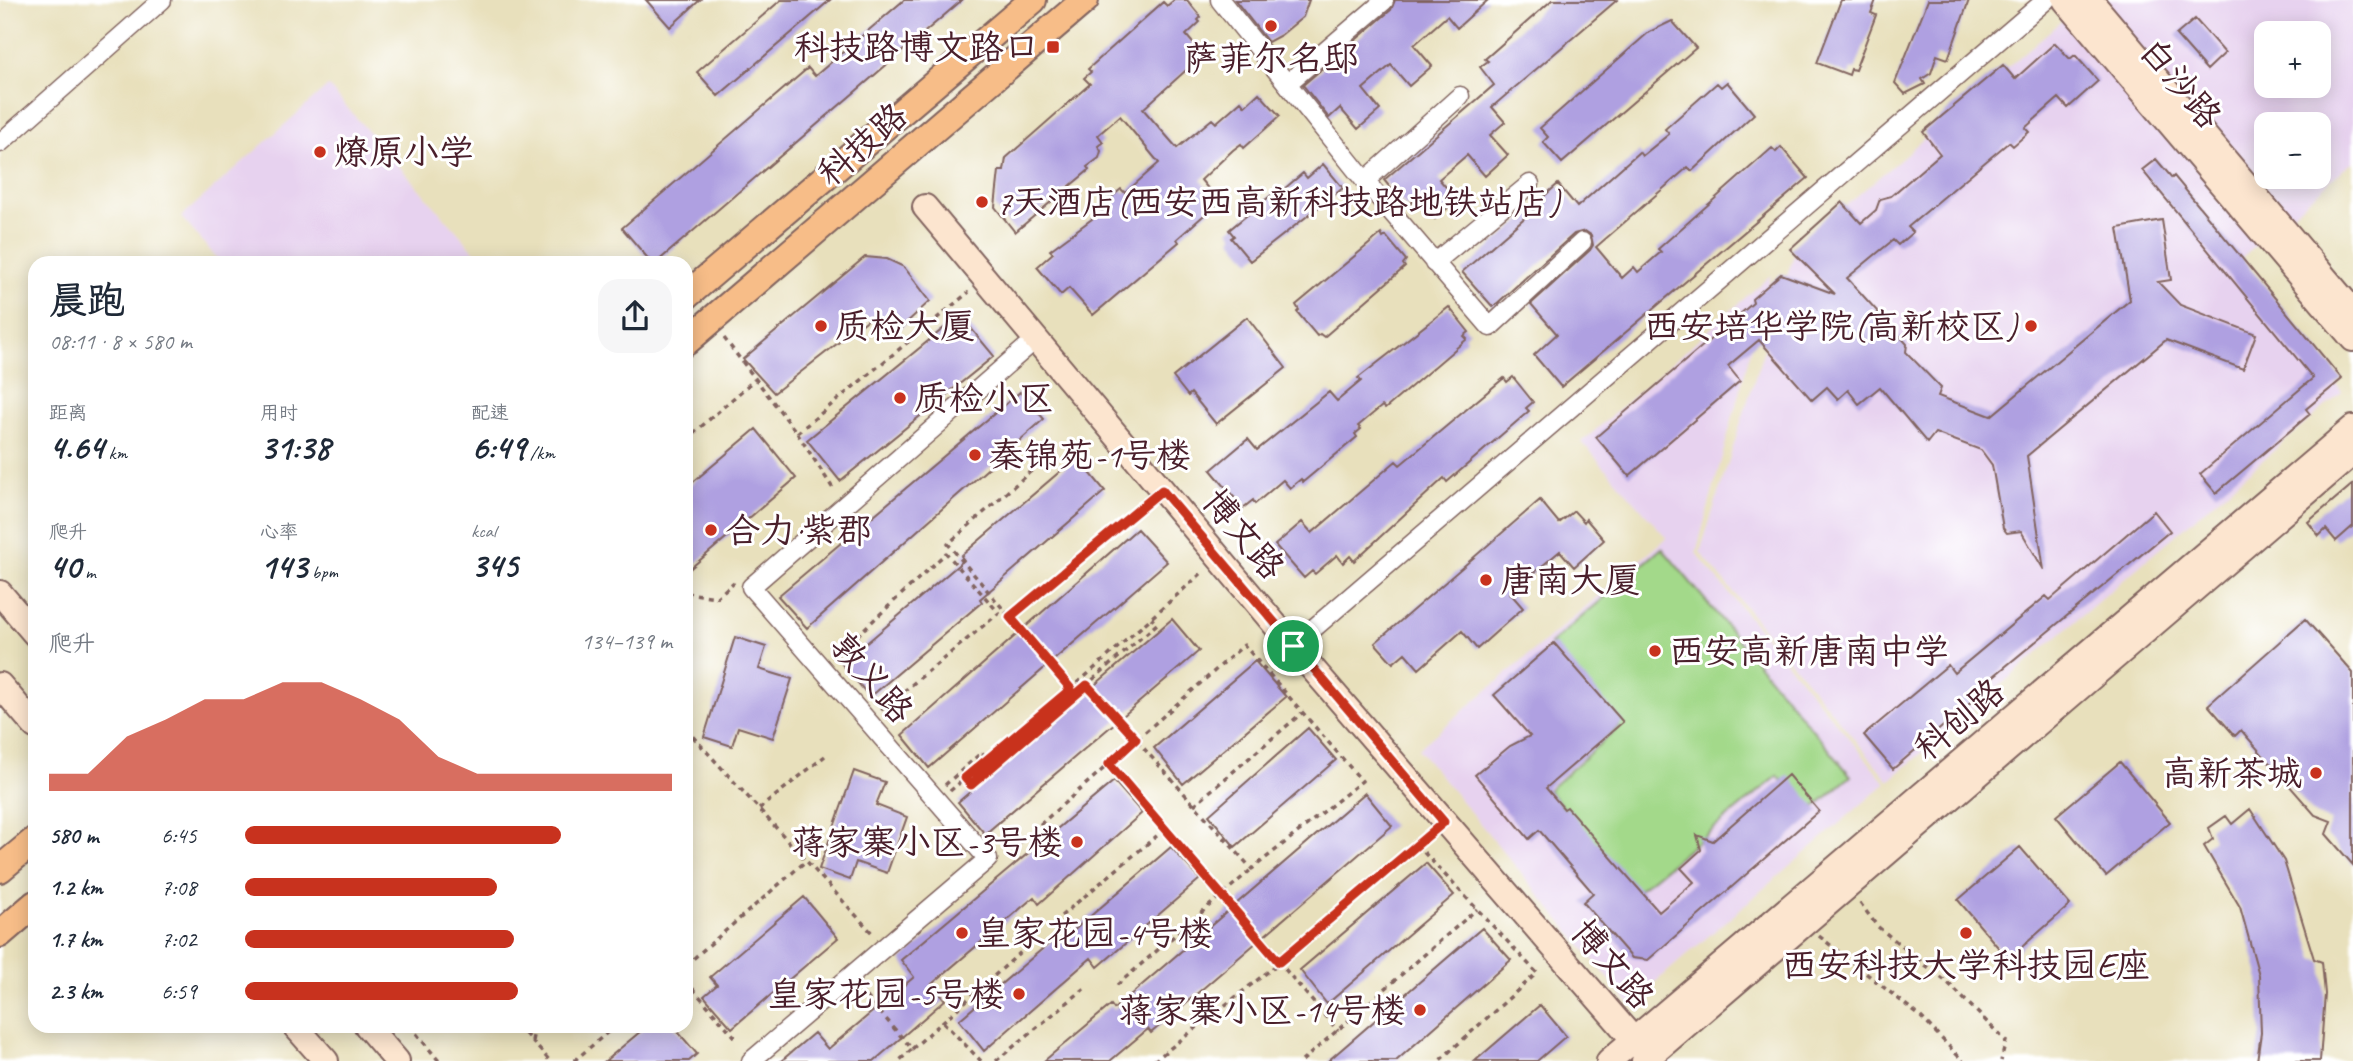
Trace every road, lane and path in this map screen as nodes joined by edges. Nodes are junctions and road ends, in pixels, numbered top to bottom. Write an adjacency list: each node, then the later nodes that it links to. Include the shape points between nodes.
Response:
1 (162, 0): 11 (street)
2 (1033, 0): 18 (main road, 科技路)
3 (1085, 0): 20 (main road, 科技路)
4 (1220, 0): 9 (street)
5 (2046, 0): 39 (street)
6 (2065, 0): 22 (street, 白沙路)
7 (2090, 0): 19 (street, 白沙路)
8 (1384, 1): 9 (street)
9 (1288, 83): 12 (street)
10 (1460, 96): 12 (street)
11 (0, 144)
12 (1364, 181): 16 (street)
13 (1530, 184): 16 (street)
14 (925, 207): 17 (street, 博文路)
15 (1582, 242): 16 (street, via 1490,327)
16 (1434, 263)
17 (985, 279): 23 (street, 博文路); 26 (path)
18 (693, 290)
19 (2353, 311)
20 (712, 320): 21 (main road, 科技路); 24 (path)
21 (693, 336)
22 (2353, 339)
23 (1036, 340): 30 (street, 博文路); 53 (street, 敦义路, via 751,587)
24 (754, 380): 26 (path); 27 (path)
25 (2353, 428): 90 (street, 科创路)
26 (797, 433): 31 (path)
27 (693, 434)
28 (2353, 453): 64 (street, 科创路)
29 (1039, 464): 36 (path, via 948,544)
30 (1162, 490): 32 (street, 博文路); 36 (path)
31 (838, 495)
32 (1219, 558): 37 (path); 39 (street, 博文路)
33 (737, 580): 35 (path, via 717,597)
34 (0, 593): 38 (street)
35 (693, 594)
36 (1010, 617): 43 (path)
37 (1151, 618): 42 (path, via 1157,624); 43 (path)
38 (28, 626)
39 (1293, 646): 56 (street, 博文路)
40 (839, 667): 45 (path, via 832,658 946,553 999,613)
41 (0, 685): 46 (street)
42 (1087, 685): 48 (path); 52 (path, via 971,785)
43 (1071, 689): 50 (path)
44 (1302, 712): 48 (path, via 1244,645); 54 (path); 63 (path, via 1362,781)
45 (878, 713)
46 (28, 718)
47 (693, 737): 55 (path)
48 (1136, 739): 51 (path); 54 (path)
49 (825, 756): 55 (path)
50 (987, 760): 52 (path); 53 (path, via 982,752)
51 (1109, 764): 57 (path); 60 (path)
52 (965, 778): 53 (path)
53 (939, 794): 72 (street, 敦义路, via 988,859)
54 (1195, 805): 63 (path)
55 (759, 809): 61 (path)
56 (1444, 822): 58 (path); 90 (street, 博文路)
57 (1165, 829): 65 (path); 68 (path)
58 (1417, 845): 66 (path); 74 (path)
59 (28, 846): 62 (main road)
60 (1010, 851)
61 (806, 861): 72 (path); 73 (path)
62 (0, 869)
63 (1252, 869): 65 (path)
64 (1856, 877): 69 (street, 科创路); 105 (path, via 1857,899 1877,926 1949,984 2006,1041)
65 (1222, 896): 74 (path); 76 (path)
66 (1477, 909): 80 (path); 102 (path, via 1538,973)
67 (28, 910): 70 (main road)
68 (1061, 916)
69 (1803, 924): 90 (street, 科创路); 104 (path, via 1920,1016)
70 (0, 933)
71 (1039, 936): 79 (path)
72 (884, 947): 75 (street, 敦义路)
73 (693, 959)
74 (1279, 962): 80 (path); 100 (path)
75 (849, 976): 89 (path); 96 (street, 敦义路)
76 (1117, 985)
77 (693, 989): 87 (path)
78 (1084, 989): 99 (path)
79 (943, 1022): 89 (path); 98 (path)
80 (1338, 1031): 101 (path)
81 (301, 1033): 91 (street)
82 (373, 1033): 92 (street)
83 (416, 1033): 93 (path)
84 (525, 1033): 88 (path)
85 (534, 1033): 88 (path)
86 (607, 1033): 95 (path)
87 (735, 1037)
88 (532, 1041): 94 (path)
89 (912, 1049): 97 (path)
90 (1644, 1055): 103 (street, 科创路)
91 (326, 1061)
92 (397, 1061)
93 (439, 1061)
94 (550, 1061)
95 (574, 1061)
96 (751, 1061)
97 (899, 1061)
98 (981, 1061)
99 (996, 1061)
100 (1154, 1061)
101 (1302, 1061)
102 (1439, 1061)
103 (1608, 1061)
104 (1964, 1061)
105 (2001, 1061)

